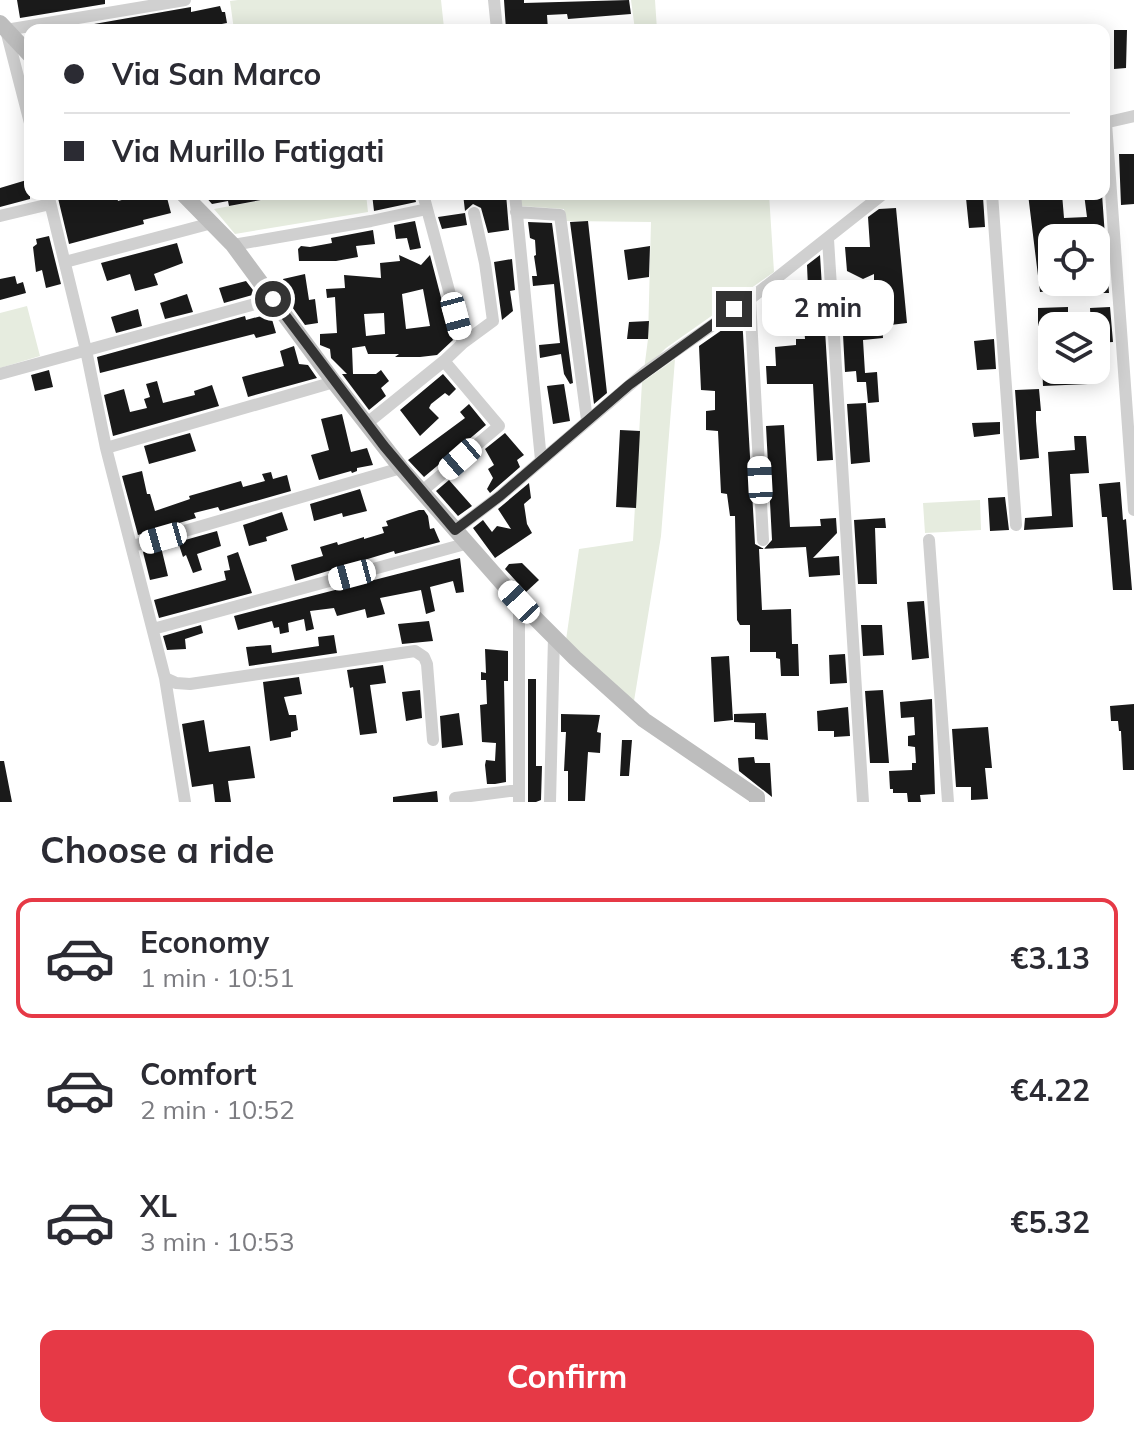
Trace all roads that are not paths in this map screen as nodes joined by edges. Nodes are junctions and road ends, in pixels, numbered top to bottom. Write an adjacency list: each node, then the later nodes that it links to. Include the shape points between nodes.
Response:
1 (185, 0): 4 (street)
2 (494, 0): 3 (street)
3 (496, 24)
4 (3, 27): 5 (main road); 6 (street)
5 (24, 49)
6 (24, 102)
7 (1134, 116): 8 (street)
8 (1110, 122)
9 (1110, 190): 38 (street)
10 (46, 200): 20 (street)
11 (49, 200): 24 (street)
12 (189, 200): 21 (main road)
13 (425, 200): 17 (street)
14 (515, 200): 18 (street)
15 (876, 200): 22 (street)
16 (992, 200): 39 (street)
17 (427, 209): 23 (street); 27 (street)
18 (516, 212): 32 (street, via 560,215); 35 (street)
19 (474, 213): 27 (street, via 493,321)
20 (0, 216)
21 (212, 223): 23 (main road); 24 (street)
22 (828, 239): 26 (street); 55 (street)
23 (233, 245): 25 (main road)
24 (65, 262): 28 (street)
25 (273, 299): 28 (street); 31 (main road)
26 (750, 299): 32 (street); 41 (street)
27 (463, 343): 29 (street)
28 (86, 350): 30 (street); 34 (street)
29 (444, 361): 33 (street); 37 (street, via 499,426)
30 (0, 374)
31 (334, 382): 33 (main road); 34 (street)
32 (587, 420): 35 (street)
33 (366, 424): 36 (main road)
34 (106, 448): 44 (street)
35 (541, 460): 40 (street)
36 (401, 468): 37 (main road); 44 (street)
37 (421, 492): 40 (main road)
38 (1134, 510)
39 (1016, 525)
40 (455, 530): 43 (main road)
41 (763, 540)
42 (929, 540): 56 (street)
43 (465, 544): 45 (main road); 46 (street)
44 (133, 546): 46 (street)
45 (519, 602): 47 (main road); 50 (street)
46 (153, 629): 48 (street)
47 (554, 637): 51 (main road, via 644,720); 54 (street)
48 (165, 678): 49 (street, via 190,684 415,651 427,664); 52 (street)
49 (433, 740)
50 (519, 796): 53 (street, via 455,798)
51 (757, 800)
52 (185, 802)
53 (456, 802)
54 (550, 802)
55 (863, 802)
56 (948, 802)

